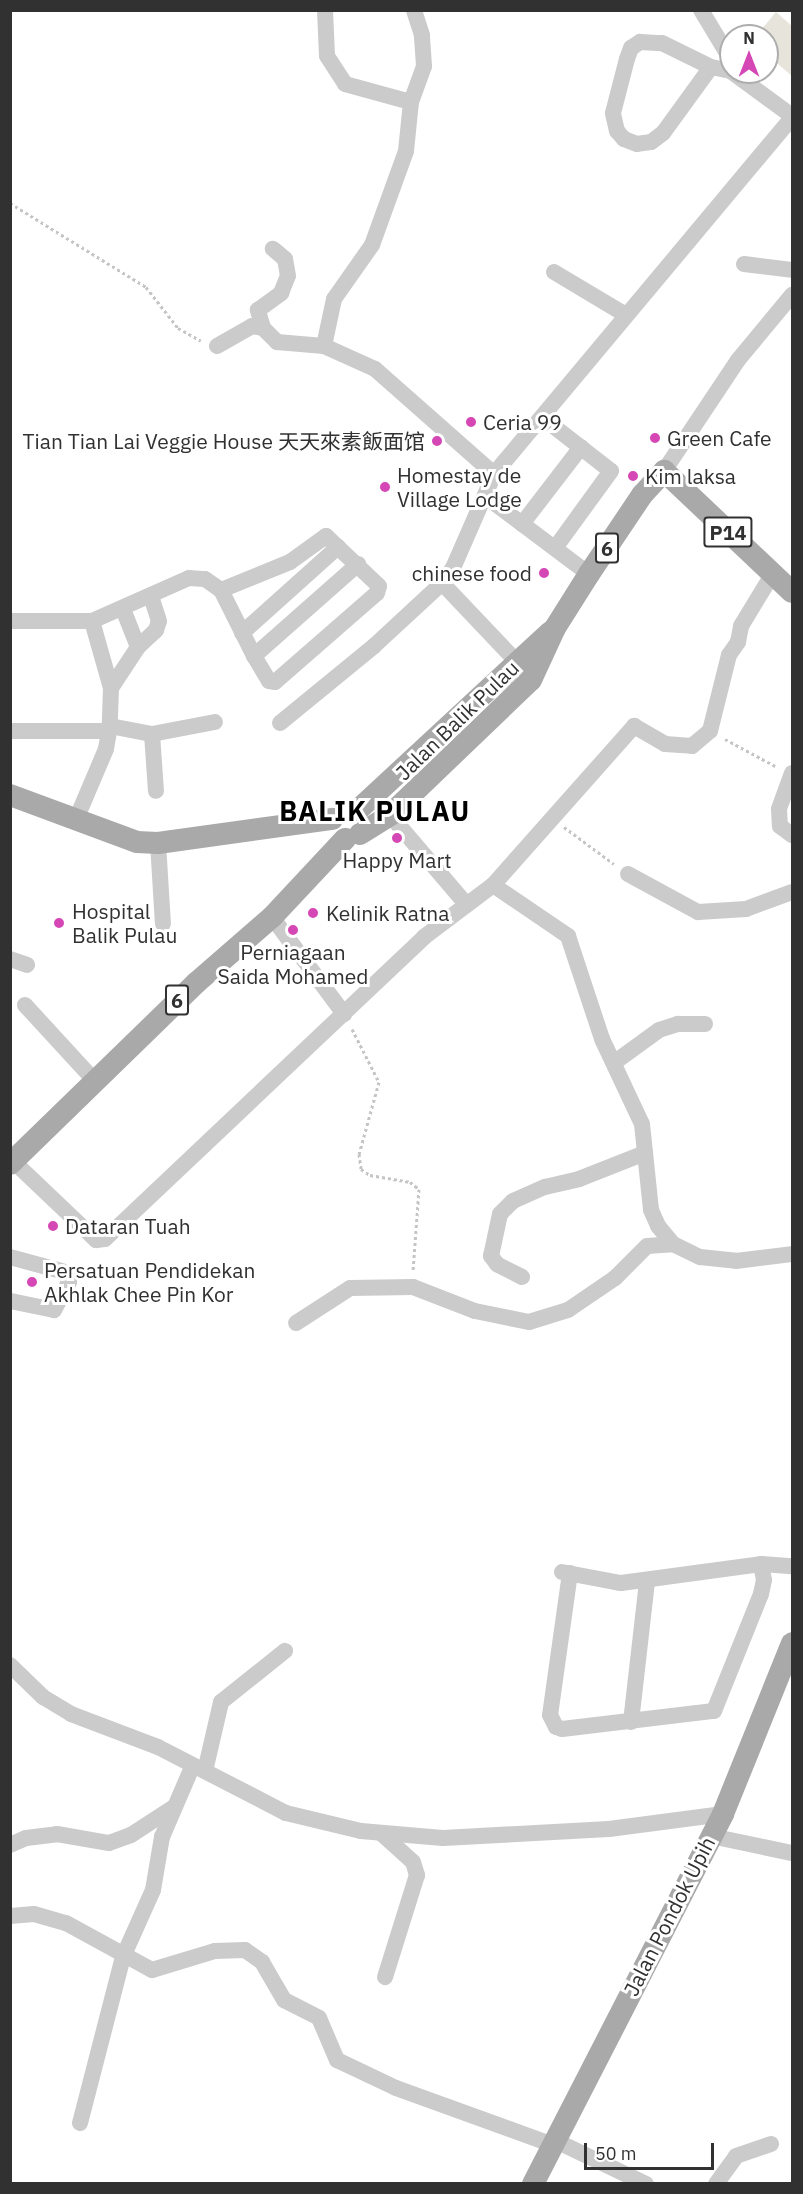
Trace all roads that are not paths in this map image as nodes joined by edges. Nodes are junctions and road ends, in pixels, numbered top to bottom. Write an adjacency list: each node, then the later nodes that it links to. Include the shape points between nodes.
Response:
1 (325, 10): 8 (street, via 327,56 345,84)
2 (414, 10): 8 (street, via 422,35 424,66)
3 (700, 10): 4 (street)
4 (719, 41)
5 (711, 67): 5 (street, via 662,43 650,41 631,48 613,113 617,131 637,144 651,142 663,133); 6 (street)
6 (719, 69)
7 (748, 84): 9 (street)
8 (411, 102): 18 (street, via 406,152 372,245 334,299)
9 (792, 116): 15 (street)
10 (273, 249): 16 (street, via 285,259 288,276 281,293 258,310)
11 (744, 264): 12 (street)
12 (792, 270)
13 (554, 272): 15 (street)
14 (792, 295): 21 (street, via 738,360)
15 (626, 315): 19 (street)
16 (263, 328): 17 (street, via 252,326); 18 (street, via 285,345)
17 (217, 346)
18 (324, 346): 22 (street, via 375,369)
19 (543, 418): 20 (street); 22 (street)
20 (581, 447): 24 (street); 26 (street, via 611,471)
21 (664, 471): 28 (main road, Jalan Balik Pulau / 6, via 642,495); 29 (main road, P14)
22 (494, 474): 23 (street)
23 (485, 496): 24 (street); 30 (street, via 453,568)
24 (522, 524): 26 (street)
25 (338, 547): 27 (street); 31 (street, via 330,537 322,536 290,562); 38 (street)
26 (555, 549): 28 (street)
27 (358, 564): 40 (street); 40 (street, via 378,583 377,593 280,681 269,681)
28 (589, 574): 37 (main road, Jalan Balik Pulau / 6)
29 (772, 574): 32 (main road, P14); 59 (street, via 729,655 710,731 692,746 674,745 634,726)
30 (442, 583): 41 (street); 44 (street, via 374,646)
31 (221, 590): 33 (street, via 205,579 189,578); 38 (street)
32 (792, 592)
33 (151, 596): 34 (street); 39 (street, via 158,626)
34 (123, 609): 36 (street); 39 (street)
35 (10, 621): 36 (street)
36 (92, 621): 42 (street)
37 (555, 628): 41 (main road, Jalan Balik Pulau / 6); 52 (main road, Jalan Balik Pulau / 6, via 531,680)
38 (242, 633): 40 (street)
39 (138, 647): 42 (street)
40 (254, 656)
41 (516, 661): 51 (main road, Jalan Balik Pulau / 6, via 384,790)
42 (111, 688): 45 (street)
43 (215, 722): 47 (street)
44 (280, 723)
45 (109, 728): 46 (street); 47 (street); 54 (street, via 106,749)
46 (10, 731)
47 (152, 734): 49 (street)
48 (791, 774): 55 (street, via 779,810 780,826)
49 (156, 791)
50 (10, 795): 54 (main road, 6)
51 (358, 810): 53 (main road, 6, via 343,808); 56 (main road, via 364,819)
52 (390, 815): 56 (main road, Jalan Balik Pulau / 6); 61 (street)
53 (332, 819): 56 (main road, via 333,830); 57 (main road, 6)
54 (75, 822): 57 (main road, 6, via 137,842)
55 (792, 835)
56 (352, 837): 62 (main road, Jalan Balik Pulau / 6)
57 (158, 843): 63 (street)
58 (628, 874): 60 (street, via 698,912 746,909)
59 (494, 885): 61 (street); 69 (street, via 568,936 599,1031)
60 (792, 892)
61 (467, 905): 67 (street, via 424,937)
62 (272, 917): 67 (street); 70 (main road, Jalan Balik Pulau / 6)
63 (162, 924)
64 (10, 959): 65 (street)
65 (27, 965)
66 (25, 1005): 70 (street)
67 (344, 1014): 72 (street, via 105,1239 96,1240)
68 (705, 1024): 69 (street, via 678,1024 659,1030)
69 (615, 1062): 71 (street, via 637,1106)
70 (94, 1080): 72 (main road, Jalan Balik Pulau / 6)
71 (645, 1153): 73 (street, via 651,1210); 76 (street, via 579,1179 545,1187 513,1201 500,1214 491,1256)
72 (12, 1162)
73 (673, 1244): 74 (street, via 700,1257 736,1262); 78 (street, via 647,1246 615,1278 568,1310 529,1322 475,1311 412,1287 350,1288)
74 (792, 1254)
75 (10, 1257): 77 (street, via 65,1272 69,1282 54,1310)
76 (522, 1276)
77 (10, 1300)
78 (296, 1323)
79 (760, 1564): 80 (street); 81 (street); 85 (street, via 764,1580 761,1594 720,1704 705,1715)
80 (792, 1566)
81 (647, 1581): 85 (street); 85 (street, via 621,1583 566,1573 550,1715 556,1727 562,1728)
82 (792, 1643): 88 (main road, Jalan Pondok Upih)
83 (285, 1651): 86 (street, via 221,1702)
84 (10, 1665): 86 (street, via 57,1708 158,1747)
85 (631, 1722)
86 (199, 1768): 87 (street); 89 (street, via 286,1813)
87 (175, 1806): 91 (street, via 132,1835 110,1843 57,1834 26,1838); 94 (street, via 162,1837 153,1890)
88 (723, 1814): 89 (street, via 609,1829 443,1838); 90 (main road, Jalan Pondok Upih)
89 (381, 1833): 95 (street, via 413,1862 417,1875)
90 (711, 1836): 92 (street); 97 (main road, Jalan Pondok Upih)
91 (10, 1845)
92 (792, 1853)
93 (10, 1916): 94 (street, via 34,1914 58,1920)
94 (123, 1957): 96 (street); 97 (street, via 152,1970 215,1951 250,1953 262,1962 284,2000 319,2018 337,2060 396,2088)
95 (385, 1977)
96 (80, 2123)
97 (553, 2142): 99 (main road, Jalan Pondok Upih); 100 (street)
98 (771, 2144): 101 (street, via 736,2156)
99 (533, 2184)
100 (646, 2184)
101 (716, 2184)

